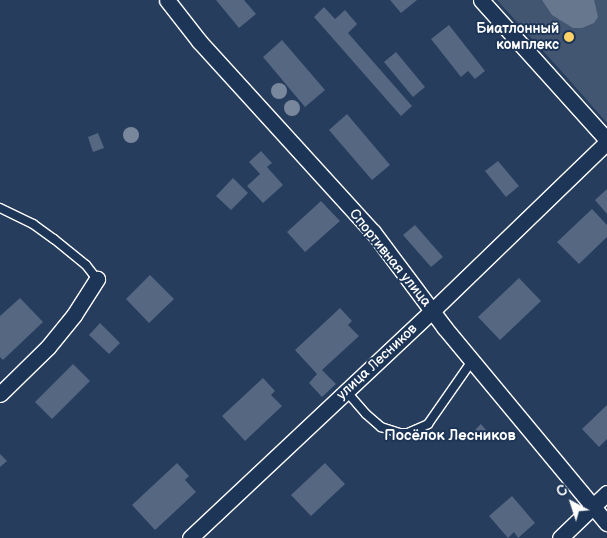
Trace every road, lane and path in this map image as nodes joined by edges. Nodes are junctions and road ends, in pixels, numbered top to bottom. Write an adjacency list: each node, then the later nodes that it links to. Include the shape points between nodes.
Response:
1 (167, 0): 6 (street, Спортивная улица, via 199,41 373,232)
2 (481, 0): 3 (street)
3 (607, 141): 6 (street, улица Лесников)
4 (0, 208): 5 (lane, via 33,224 54,239)
5 (98, 279): 9 (street, via 48,347)
6 (432, 310): 7 (street, Спортивная улица); 8 (street, улица Лесников)
7 (472, 361): 8 (lane, via 428,424 408,433 381,427); 11 (street, Спортивная улица)
8 (346, 391): 13 (street, улица Лесников)
9 (0, 394)
10 (607, 493): 11 (street)
11 (592, 508): 12 (street, Спортивная улица); 14 (street)
12 (607, 523)
13 (190, 538)
14 (560, 538)

